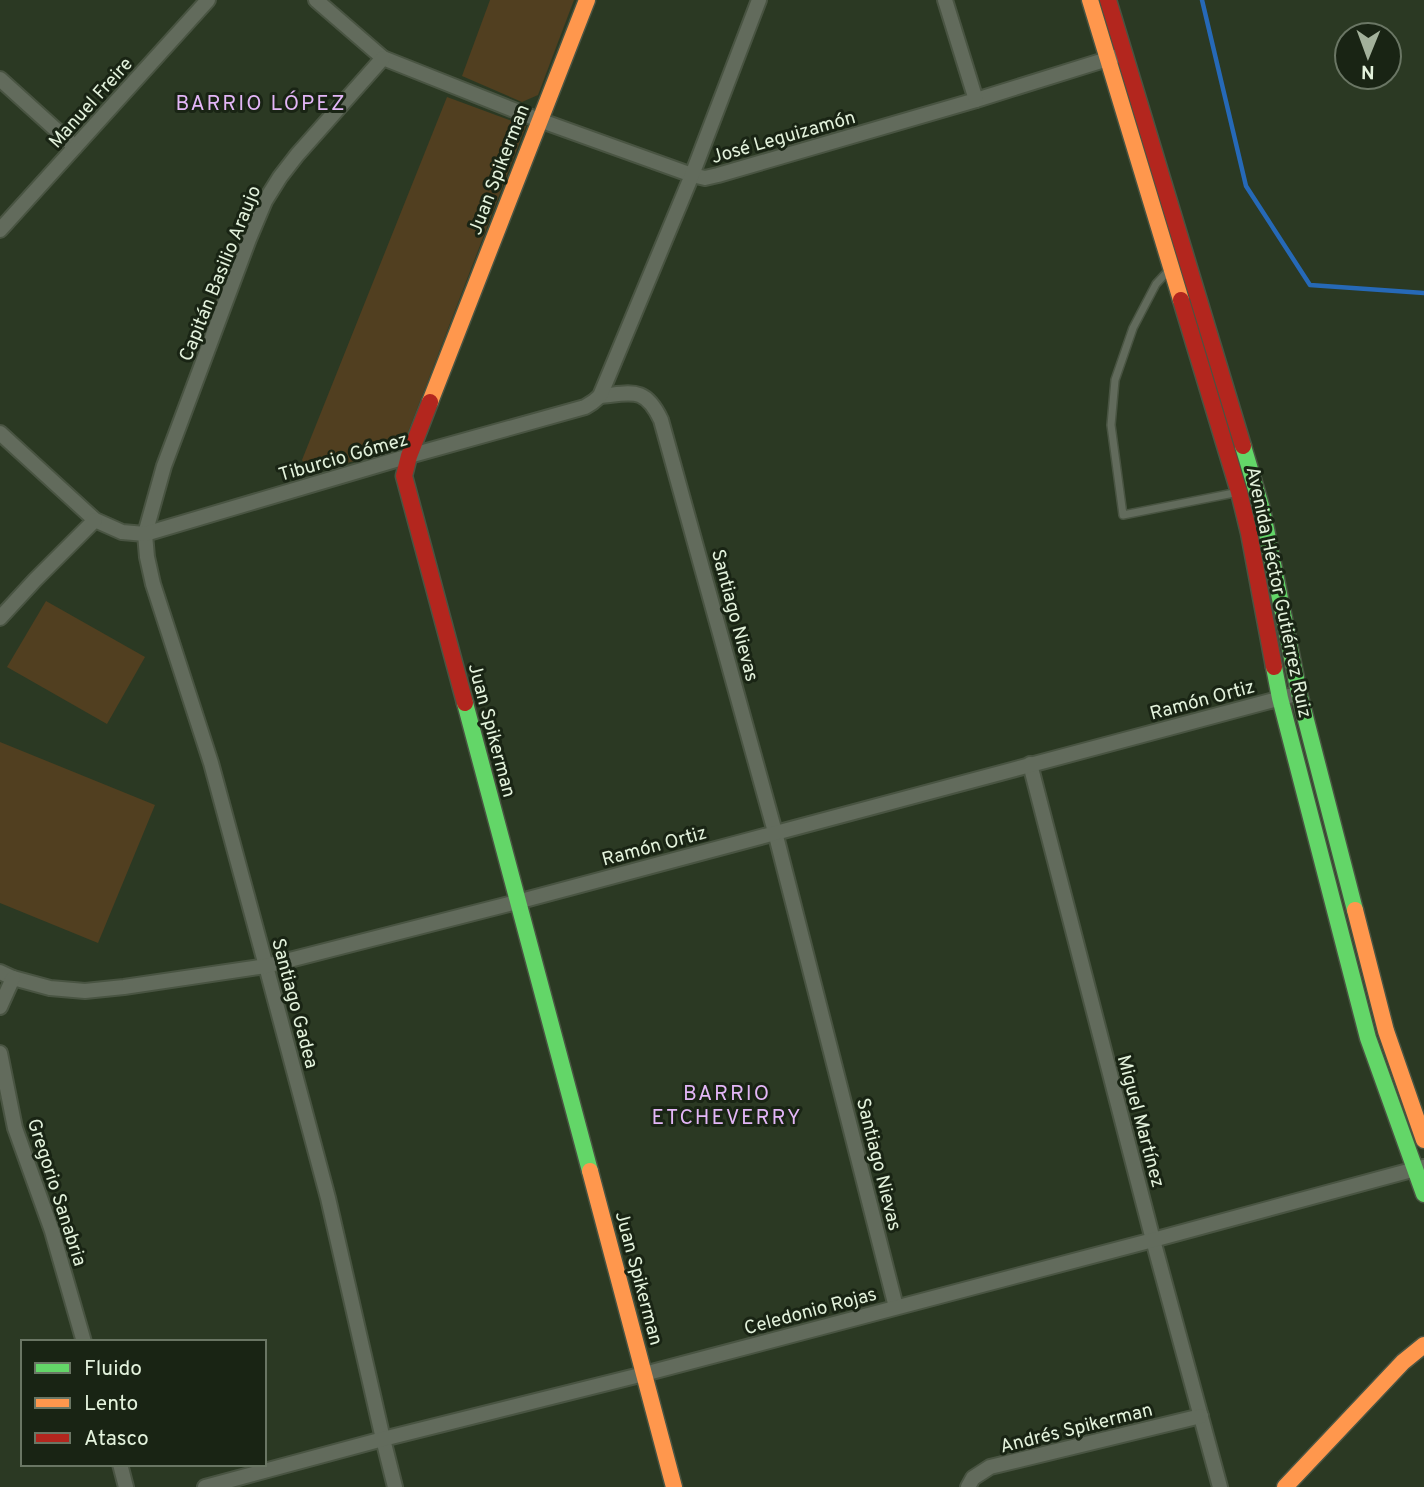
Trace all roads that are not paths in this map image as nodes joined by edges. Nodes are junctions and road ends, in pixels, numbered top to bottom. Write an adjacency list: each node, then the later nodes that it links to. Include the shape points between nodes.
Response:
1 (208, 0): 13 (street, Manuel Freire)
2 (316, 0): 9 (street, José Leguizamón)
3 (587, 0): 12 (street, Juan Spikerman)
4 (759, 0): 14 (street)
5 (945, 0): 11 (street)
6 (1090, 0): 8 (street, Avenida Héctor Gutiérrez Ruiz)
7 (1108, 0): 8 (street, Avenida Héctor Gutiérrez Ruiz)
8 (1116, 56): 11 (street, José Leguizamón); 16 (street, Avenida Héctor Gutiérrez Ruiz); 24 (street, Avenida Héctor Gutiérrez Ruiz, via 1262,509)
9 (383, 58): 12 (street, José Leguizamón); 22 (street, Capitán Basilio Araujo, via 297,155 265,201 164,466)
10 (0, 79): 13 (street)
11 (976, 100): 14 (street, José Leguizamón, via 718,175)
12 (539, 121): 14 (street, José Leguizamón); 19 (street, Juan Spikerman)
13 (75, 147): 15 (street, Manuel Freire)
14 (692, 175): 17 (street)
15 (0, 230)
16 (1171, 268): 20 (street, Avenida Héctor Gutiérrez Ruiz); 20 (lane, via 1156,284 1133,328 1115,380 1111,425 1123,515)
17 (600, 396): 19 (street, Tiburcio Gómez, via 585,407); 27 (street, Santiago Nievas, via 634,392 655,406 661,420)
18 (0, 433): 21 (street)
19 (409, 456): 22 (street, Tiburcio Gómez); 28 (street, Juan Spikerman, via 404,476)
20 (1239, 492): 25 (street, Avenida Héctor Gutiérrez Ruiz)
21 (95, 520): 22 (street, Tiburcio Gómez, via 122,532); 23 (street)
22 (145, 534): 29 (street, Santiago Gadea, via 153,584 211,763)
23 (0, 618)
24 (1299, 693): 25 (street, Ramón Ortiz); 33 (street, Avenida Héctor Gutiérrez Ruiz, via 1386,1031)
25 (1280, 698): 26 (street, Ramón Ortiz); 34 (street, Avenida Héctor Gutiérrez Ruiz, via 1368,1038)
26 (1030, 764): 27 (street, Ramón Ortiz); 36 (street, Miguel Martínez)
27 (775, 832): 28 (street, Ramón Ortiz); 37 (street, Santiago Nievas)
28 (517, 902): 29 (street, Ramón Ortiz); 42 (street, Juan Spikerman)
29 (266, 966): 30 (street, Ramón Ortiz, via 85,991 50,989); 44 (street, Santiago Gadea, via 328,1198)
30 (6, 975): 31 (street)
31 (0, 1007)
32 (0, 1053): 39 (street, Gregorio Sanabria, via 15,1128 52,1231)
33 (1424, 1140)
34 (1420, 1168): 35 (street, Avenida Héctor Gutiérrez Ruiz); 36 (street, Celedonio Rojas)
35 (1424, 1194)
36 (1153, 1240): 37 (street, Celedonio Rojas); 43 (street, Miguel Martínez)
37 (896, 1307): 42 (street, Celedonio Rojas)
38 (1424, 1332): 41 (street)
39 (83, 1340)
40 (1424, 1345): 41 (street)
41 (1403, 1362): 52 (street)
42 (644, 1374): 44 (street, Celedonio Rojas); 49 (street, Juan Spikerman)
43 (1201, 1416): 50 (street, Andrés Spikerman, via 990,1467); 51 (street, Miguel Martínez)
44 (383, 1439): 47 (street, Celedonio Rojas); 48 (street, Santiago Gadea)
45 (121, 1466): 46 (street)
46 (126, 1487)
47 (205, 1487)
48 (395, 1487)
49 (674, 1487)
50 (968, 1487)
51 (1220, 1487)
52 (1285, 1487)

